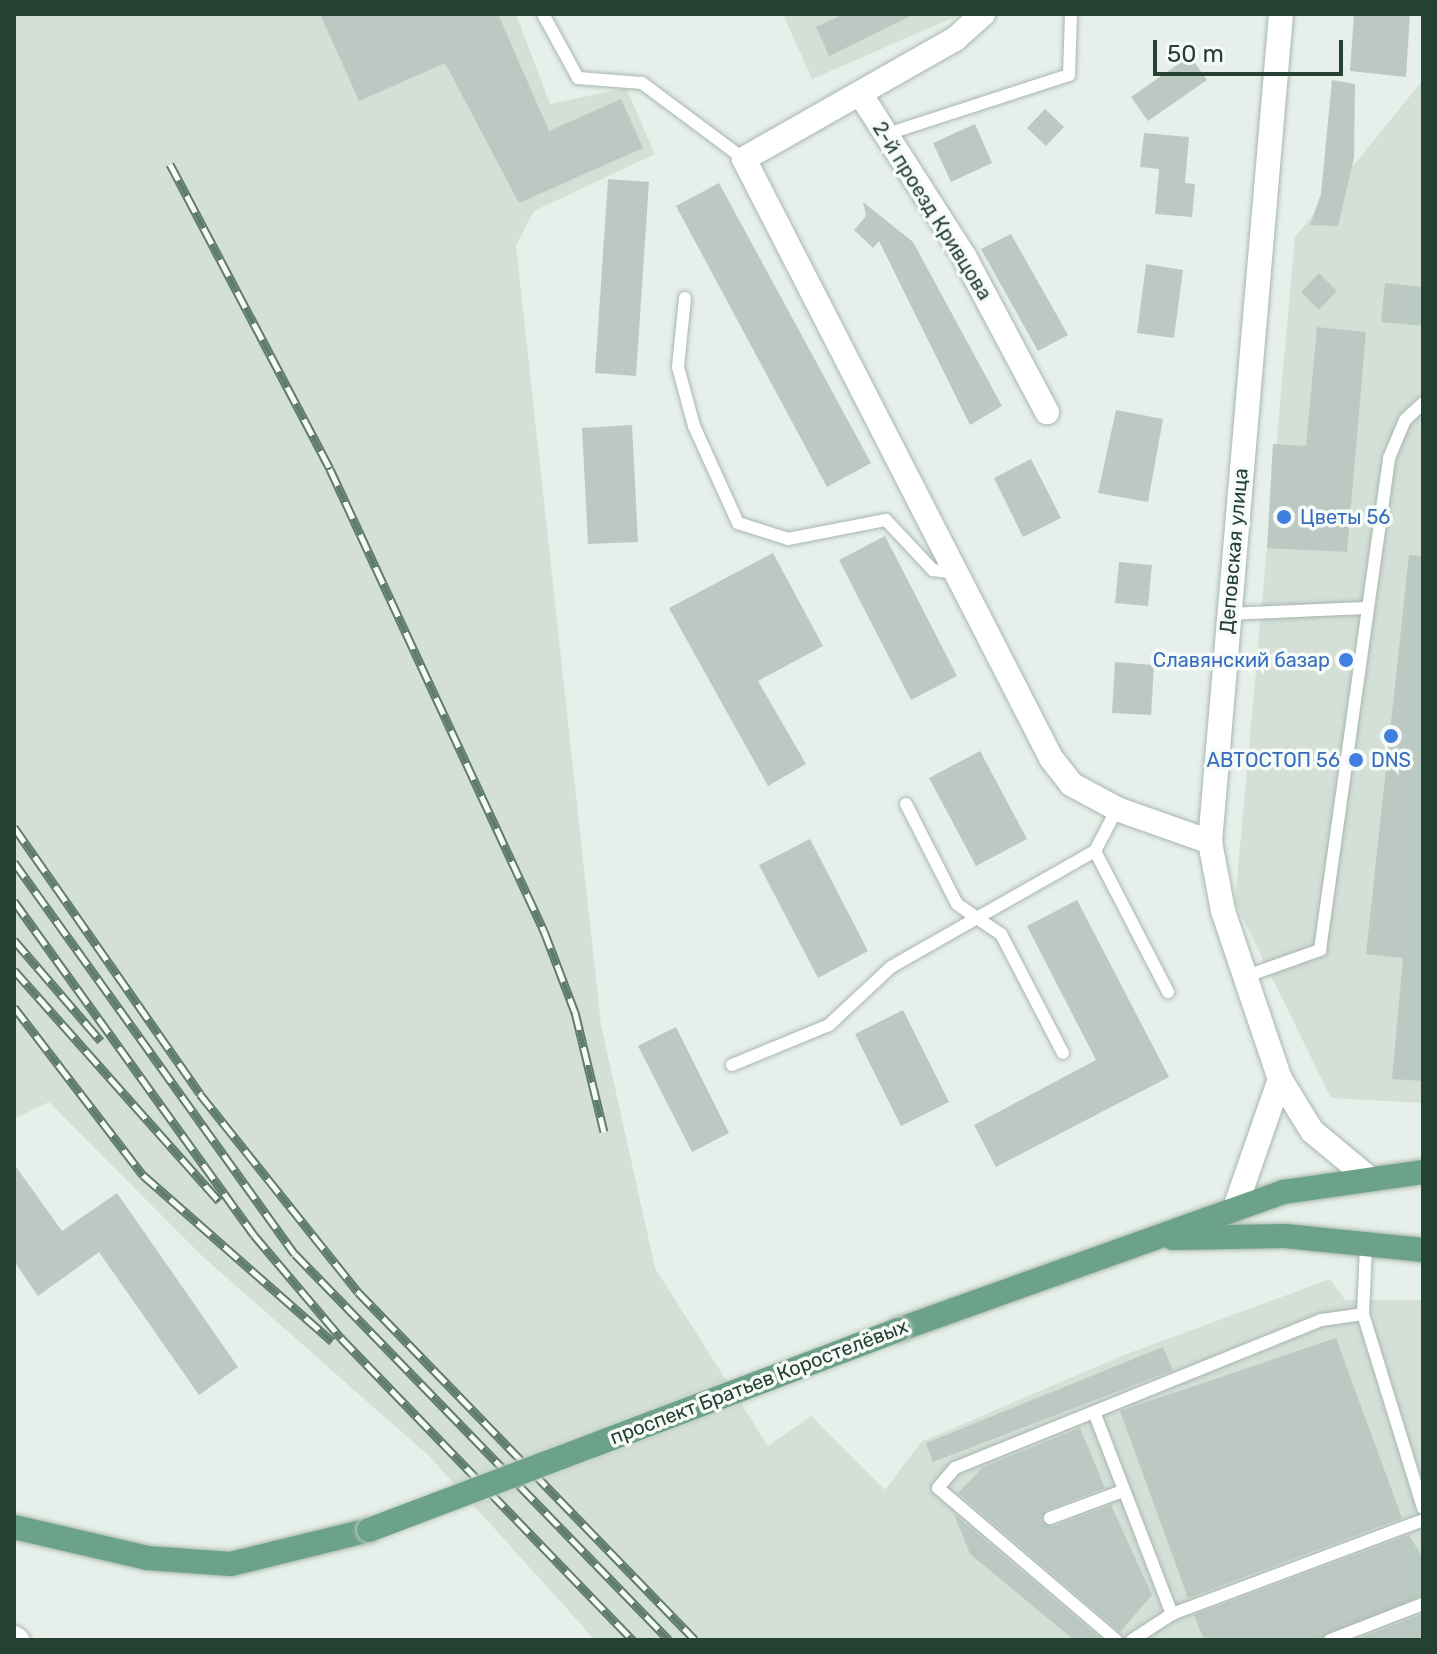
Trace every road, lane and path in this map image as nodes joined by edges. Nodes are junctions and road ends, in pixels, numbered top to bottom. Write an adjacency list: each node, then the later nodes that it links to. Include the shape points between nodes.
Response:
1 (543, 14): 7 (lane, via 578,78 642,83)
2 (983, 14): 5 (street)
3 (1071, 14): 6 (lane, via 1069,75)
4 (1281, 14): 13 (street, Деповская улица)
5 (861, 95): 6 (street, 2-й проезд Кривцова); 7 (street)
6 (884, 135): 10 (street, 2-й проезд Кривцова, via 964,256)
7 (744, 159): 11 (street)
8 (685, 298): 11 (lane, via 678,367 694,426 738,523 788,539 886,520 933,570)
9 (1423, 403): 12 (lane, via 1405,420 1389,458)
10 (1047, 412)
11 (957, 573): 15 (street, via 1051,758 1071,784)
12 (1365, 608): 13 (lane); 19 (lane, via 1320,950)
13 (1228, 614): 16 (street, Деповская улица)
14 (906, 804): 18 (lane, via 957,904)
15 (1117, 809): 16 (street); 17 (lane)
16 (1210, 842): 19 (street, Деповская улица)
17 (1095, 851): 18 (lane); 20 (lane)
18 (977, 918): 21 (lane, via 1001,934); 22 (lane, via 891,967 829,1025)
19 (1244, 977): 23 (street, Деповская улица)
20 (1168, 992)
21 (1063, 1053)
22 (732, 1065)
23 (1280, 1079): 25 (street, Деповская улица, via 1312,1131); 26 (street)
24 (1423, 1172): 25 (main road, проспект Братьев Коростелёвых)
25 (1366, 1176): 26 (main road, проспект Братьев Коростелёвых)
26 (1235, 1208): 27 (main road, проспект Братьев Коростелёвых)
27 (1150, 1238): 28 (main road, проспект Братьев Коростелёвых, via 1285,1236); 36 (main road, проспект Братьев Коростелёвых, bridge, via 369,1530 231,1564 147,1558)
28 (1366, 1246): 29 (main road, проспект Братьев Коростелёвых); 30 (lane)
29 (1423, 1250)
30 (1363, 1314): 31 (lane, via 1322,1320); 33 (lane)
31 (1094, 1412): 32 (lane); 39 (lane, via 955,1468 938,1488)
32 (1123, 1491): 34 (lane); 38 (lane)
33 (1423, 1508)
34 (1050, 1518)
35 (1423, 1520): 38 (lane)
36 (14, 1527)
37 (1423, 1604): 41 (lane)
38 (1172, 1614): 40 (lane)
39 (1116, 1640)
40 (1132, 1640)
41 (1330, 1640)

